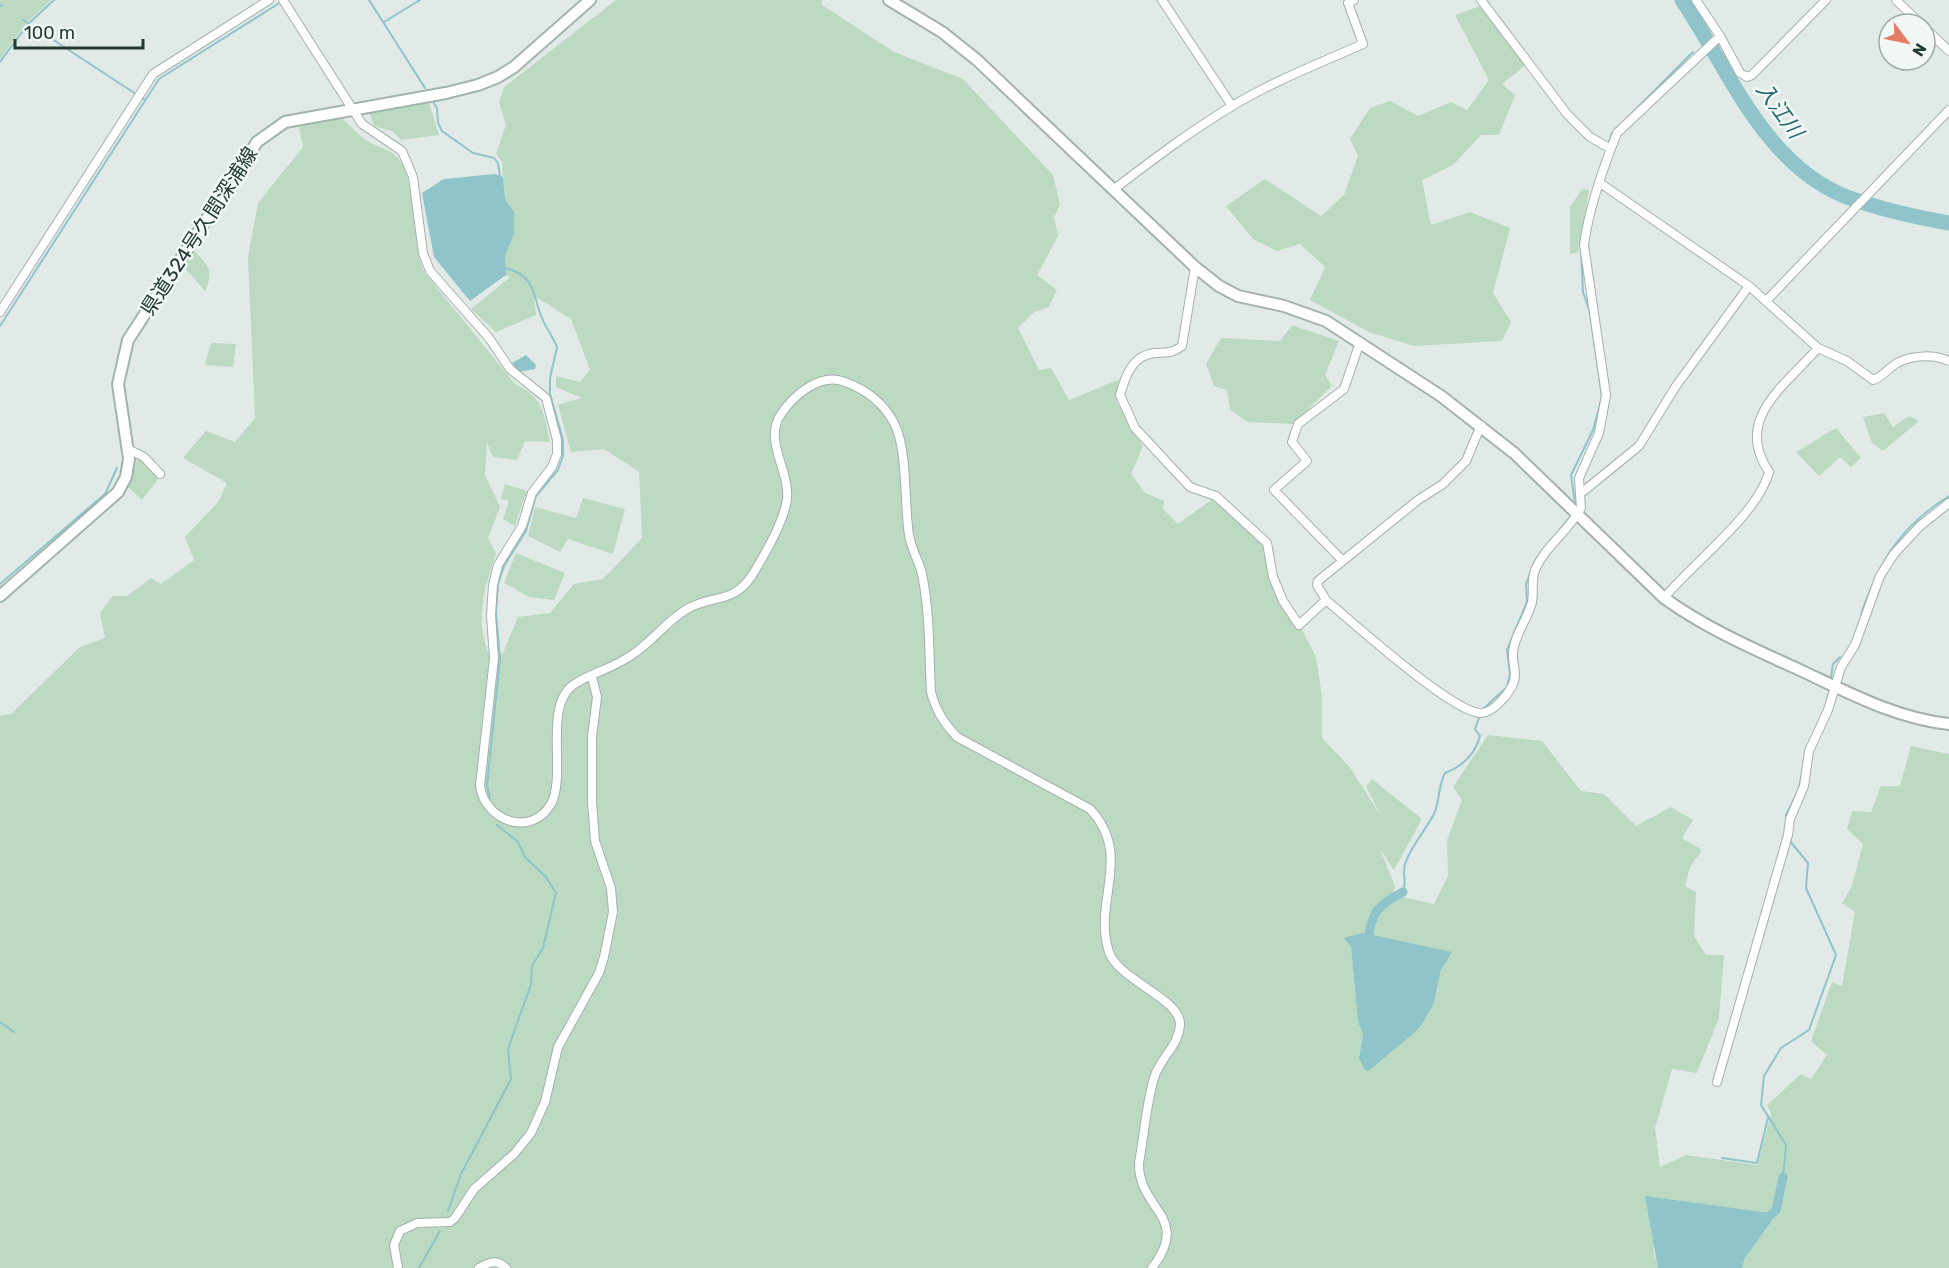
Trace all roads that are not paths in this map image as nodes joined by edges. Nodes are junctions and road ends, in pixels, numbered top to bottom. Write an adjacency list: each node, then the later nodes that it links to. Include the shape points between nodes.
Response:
1 (269, 0): 24 (street, via 153,74)
2 (283, 0): 16 (street)
3 (590, 0): 16 (street, 県道324号久間深浦線, via 498,77 446,93)
4 (889, 0): 20 (street, via 942,32 977,60)
5 (1162, 0): 15 (street)
6 (1354, 0): 15 (street, via 1348,3 1363,44)
7 (1481, 0): 18 (street, via 1567,114 1590,137)
8 (1696, 0): 12 (street)
9 (1826, 0): 12 (street, via 1747,77 1740,73)
10 (1896, 0): 11 (street)
11 (1908, 12)
12 (1719, 37): 18 (street, via 1617,133)
13 (1937, 40): 14 (street)
14 (1949, 51)
15 (1232, 106): 20 (street)
16 (351, 109): 29 (street, 県道324号久間深浦線, via 285,122 257,141 128,340 118,384); 38 (street, via 371,133 402,151 413,177 423,253 430,271 489,338 510,369 546,398 557,440 552,468 532,493 522,526 498,565 493,585 495,658 480,786 482,798 496,815 521,822 534,820 551,803 556,789 559,708 572,686)
17 (1949, 110): 23 (street)
18 (1611, 149): 19 (street)
19 (1600, 183): 22 (street); 31 (street, via 1584,245 1606,395 1599,433 1579,478)
20 (1113, 190): 21 (street)
21 (1195, 267): 25 (street, via 1238,296 1326,321); 37 (street, via 1182,346 1173,353 1152,353 1129,367 1120,395 1135,428 1190,487 1216,496 1267,543 1273,577 1299,625)
22 (1749, 286): 23 (street); 31 (street, via 1676,386 1639,446)
23 (1767, 300): 26 (street)
24 (0, 312)
25 (1360, 342): 28 (street); 34 (street, via 1344,389 1298,424 1292,442 1307,461 1274,490)
26 (1818, 348): 27 (street, via 1847,361 1873,380 1896,363 1918,356); 36 (street, via 1764,409 1756,424 1756,444 1769,472 1766,485 1740,519)
27 (1949, 361)
28 (1482, 426): 33 (street); 34 (street, via 1466,461 1443,484)
29 (128, 449): 30 (street, via 144,457); 35 (street, 県道324号久間深浦線, via 126,477 118,492)
30 (160, 474)
31 (1580, 494): 33 (street)
32 (1949, 502): 39 (street, via 1920,526 1880,576)
33 (1578, 515): 36 (street); 37 (street, via 1540,560 1532,585 1533,600 1514,645 1513,685 1494,708 1479,713 1434,689)
34 (1342, 560): 37 (street, via 1317,585)
35 (0, 596)
36 (1664, 598): 39 (street, via 1731,638)
37 (1326, 600)
38 (592, 677): 42 (street, via 597,697 592,737 595,841 613,912 599,973 558,1047 545,1102 531,1133 514,1154 474,1189 450,1222 417,1223 400,1231 394,1245); 45 (street, via 636,652 690,607 735,593 756,570 787,500 785,475 774,442 776,421 782,412 814,384 828,379 837,379 873,396 886,410 900,439 909,537 922,574 935,707 957,737 1090,809 1103,823 1112,871 1103,919 1111,959 1179,1017 1174,1046 1154,1077 1139,1163 1145,1192 1161,1212 1167,1229 1162,1256)
39 (1835, 687): 40 (street, via 1927,722); 41 (street, via 1809,751 1804,786 1790,819)
40 (1949, 724)
41 (1717, 1082)
42 (398, 1268)
43 (479, 1268): 44 (street, via 492,1262)
44 (506, 1268)
45 (1152, 1268)

